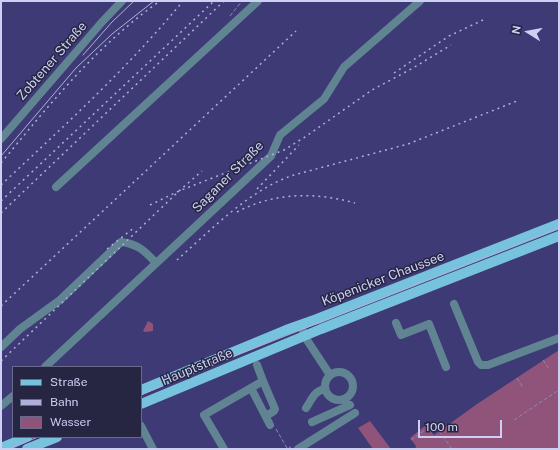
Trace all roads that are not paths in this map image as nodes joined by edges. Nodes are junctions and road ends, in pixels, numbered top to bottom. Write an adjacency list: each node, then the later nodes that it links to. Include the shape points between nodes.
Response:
1 (122, 1): 4 (street, Zobtener Straße)
2 (258, 1): 5 (street)
3 (420, 1): 10 (street, Saganer Straße, via 344,67 324,100 283,132 270,156)
4 (1, 139)
5 (56, 187)
6 (559, 224): 8 (main road, Köpenicker Chaussee)
7 (559, 236): 9 (main road, Köpenicker Chaussee)
8 (495, 249): 9 (street); 13 (main road, Köpenicker Chaussee)
9 (499, 259): 14 (main road, Köpenicker Chaussee)
10 (156, 263): 16 (street, via 143,249 121,242 60,300 20,329); 20 (street, Saganer Straße)
11 (454, 304): 15 (street, via 481,365 488,365)
12 (396, 323): 21 (street, via 401,335 429,324)
13 (301, 325): 14 (street); 18 (main road, Köpenicker Chaussee)
14 (305, 337): 17 (main road, Köpenicker Chaussee); 22 (street)
15 (559, 338)
16 (1, 347)
17 (262, 354): 29 (main road, Hauptstraße)
18 (217, 358): 26 (main road, Hauptstraße)
19 (257, 364): 23 (street)
20 (46, 366)
21 (446, 367)
22 (330, 375): 25 (street); 28 (street, via 344,373 351,378 355,388)
23 (263, 381): 24 (street); 32 (street, via 275,409)
24 (251, 388): 32 (street); 42 (street, via 204,415)
25 (325, 389): 28 (street, via 333,399); 31 (street, via 319,390)
26 (142, 390)
27 (12, 397): 30 (street)
28 (348, 402): 33 (street); 39 (street, via 357,415)
29 (142, 404)
30 (1, 406)
31 (306, 408)
32 (266, 416): 34 (street)
33 (312, 422)
34 (273, 426)
35 (142, 428): 41 (street)
36 (26, 438): 38 (main road)
37 (54, 438): 40 (main road)
38 (1, 448)
39 (296, 448)
40 (27, 449)
41 (153, 449)
42 (224, 449)

